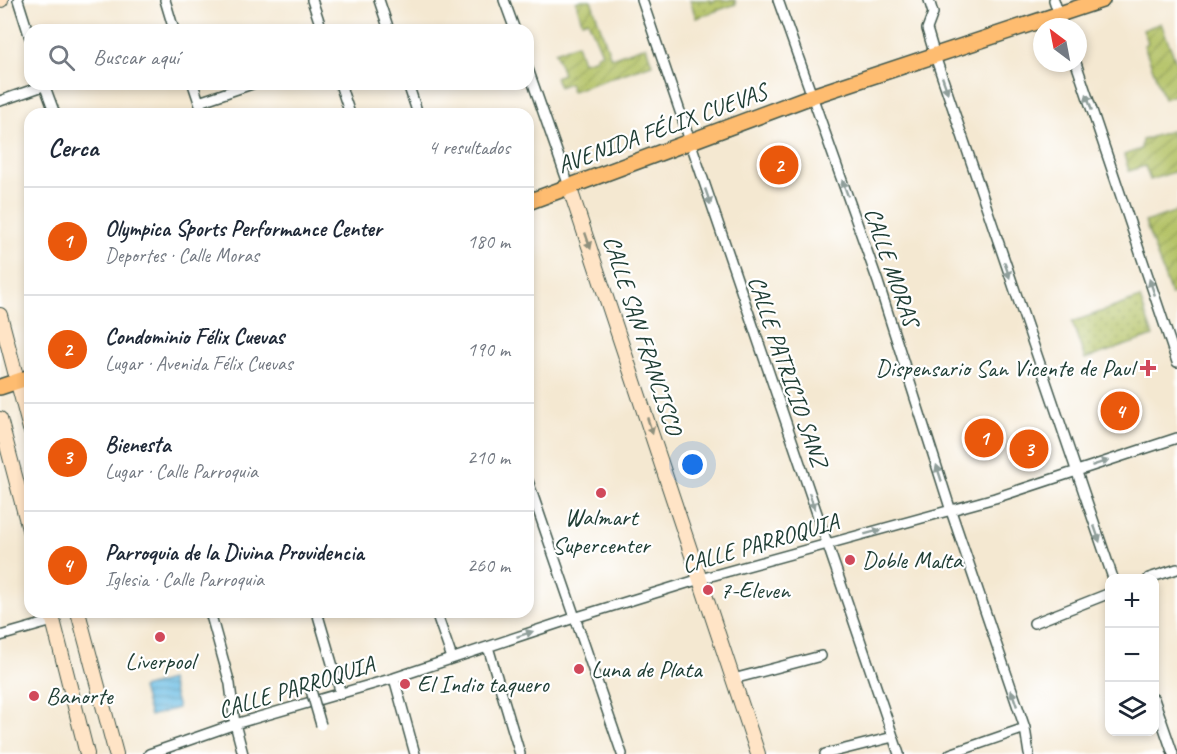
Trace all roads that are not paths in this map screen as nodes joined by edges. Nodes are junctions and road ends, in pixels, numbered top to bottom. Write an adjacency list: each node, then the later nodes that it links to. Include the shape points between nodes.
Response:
1 (18, 0): 11 (street)
2 (165, 0): 12 (street)
3 (312, 0): 13 (street)
4 (379, 0): 14 (street)
5 (504, 0): 15 (street)
6 (642, 0): 32 (street, CALLE PATRICIO SANZ)
7 (778, 0): 25 (street, CALLE MORAS)
8 (929, 0): 16 (street, via 933,13 927,29)
9 (1102, 0): 10 (main road, AVENIDA FÉLIX CUEVAS)
10 (1059, 14): 16 (main road, AVENIDA FÉLIX CUEVAS)
11 (26, 24)
12 (172, 24)
13 (320, 24)
14 (387, 24)
15 (513, 24)
16 (935, 56): 25 (main road, AVENIDA FÉLIX CUEVAS); 41 (street, one-way to 41)
17 (1079, 72): 36 (street, one-way to 17)
18 (534, 86): 33 (street, CALLE SAN FRANCISCO)
19 (30, 90): 26 (street)
20 (48, 90): 28 (street)
21 (195, 90): 27 (street)
22 (234, 90): 27 (street)
23 (342, 90): 30 (street)
24 (410, 90): 31 (street)
25 (812, 96): 32 (main road, AVENIDA FÉLIX CUEVAS); 44 (street, CALLE MORAS, one-way to 25, via 878,282)
26 (0, 101)
27 (198, 102): 29 (street)
28 (53, 108)
29 (200, 108)
30 (348, 108)
31 (416, 108)
32 (689, 142): 33 (main road, AVENIDA FÉLIX CUEVAS); 45 (street, CALLE PATRICIO SANZ, one-way to 45)
33 (569, 186): 34 (main road, AVENIDA FÉLIX CUEVAS); 49 (street, CALLE SAN FRANCISCO, one-way to 49)
34 (534, 200)
35 (0, 315): 37 (street)
36 (1177, 362)
37 (24, 380): 38 (main road)
38 (0, 387)
39 (0, 419): 43 (street)
40 (1177, 438): 41 (street, CALLE PARROQUIA, one-way to 40)
41 (1076, 471): 44 (street, CALLE PARROQUIA); 47 (street, one-way to 47)
42 (534, 499): 57 (street)
43 (24, 510)
44 (951, 511): 45 (street, CALLE PARROQUIA, one-way to 44); 70 (street, CALLE MORAS, one-way to 44)
45 (826, 544): 49 (street, CALLE PARROQUIA); 71 (street, CALLE PATRICIO SANZ)
46 (1177, 568): 48 (street)
47 (1111, 574)
48 (1159, 575)
49 (700, 579): 57 (street, CALLE PARROQUIA); 64 (street, CALLE SAN FRANCISCO)
50 (1105, 595): 58 (street)
51 (47, 618): 59 (street)
52 (53, 618): 72 (street)
53 (80, 618): 73 (street)
54 (212, 618): 68 (street, via 230,684)
55 (319, 618): 66 (street)
56 (438, 618): 62 (street)
57 (574, 618): 60 (street, CALLE PARROQUIA, one-way to 57); 78 (street)
58 (1034, 623)
59 (0, 636)
60 (488, 647): 62 (street, CALLE PARROQUIA); 77 (street)
61 (821, 656): 64 (street)
62 (452, 658): 63 (street, CALLE PARROQUIA)
63 (394, 678): 66 (street, CALLE PARROQUIA); 76 (street)
64 (734, 679): 79 (street, CALLE SAN FRANCISCO)
65 (310, 687): 69 (street, bridge)
66 (341, 694): 68 (street, CALLE PARROQUIA)
67 (1159, 711): 84 (street)
68 (235, 724): 74 (street, CALLE PARROQUIA); 75 (street)
69 (321, 725)
70 (1025, 728): 82 (street); 83 (street, CALLE MORAS)
71 (893, 737): 80 (street); 81 (street, CALLE PATRICIO SANZ)
72 (87, 754)
73 (116, 754)
74 (149, 754)
75 (243, 754)
76 (415, 754)
77 (520, 754)
78 (622, 754)
79 (758, 754)
80 (825, 754)
81 (898, 754)
82 (950, 754)
83 (1029, 754)
84 (1173, 754)

